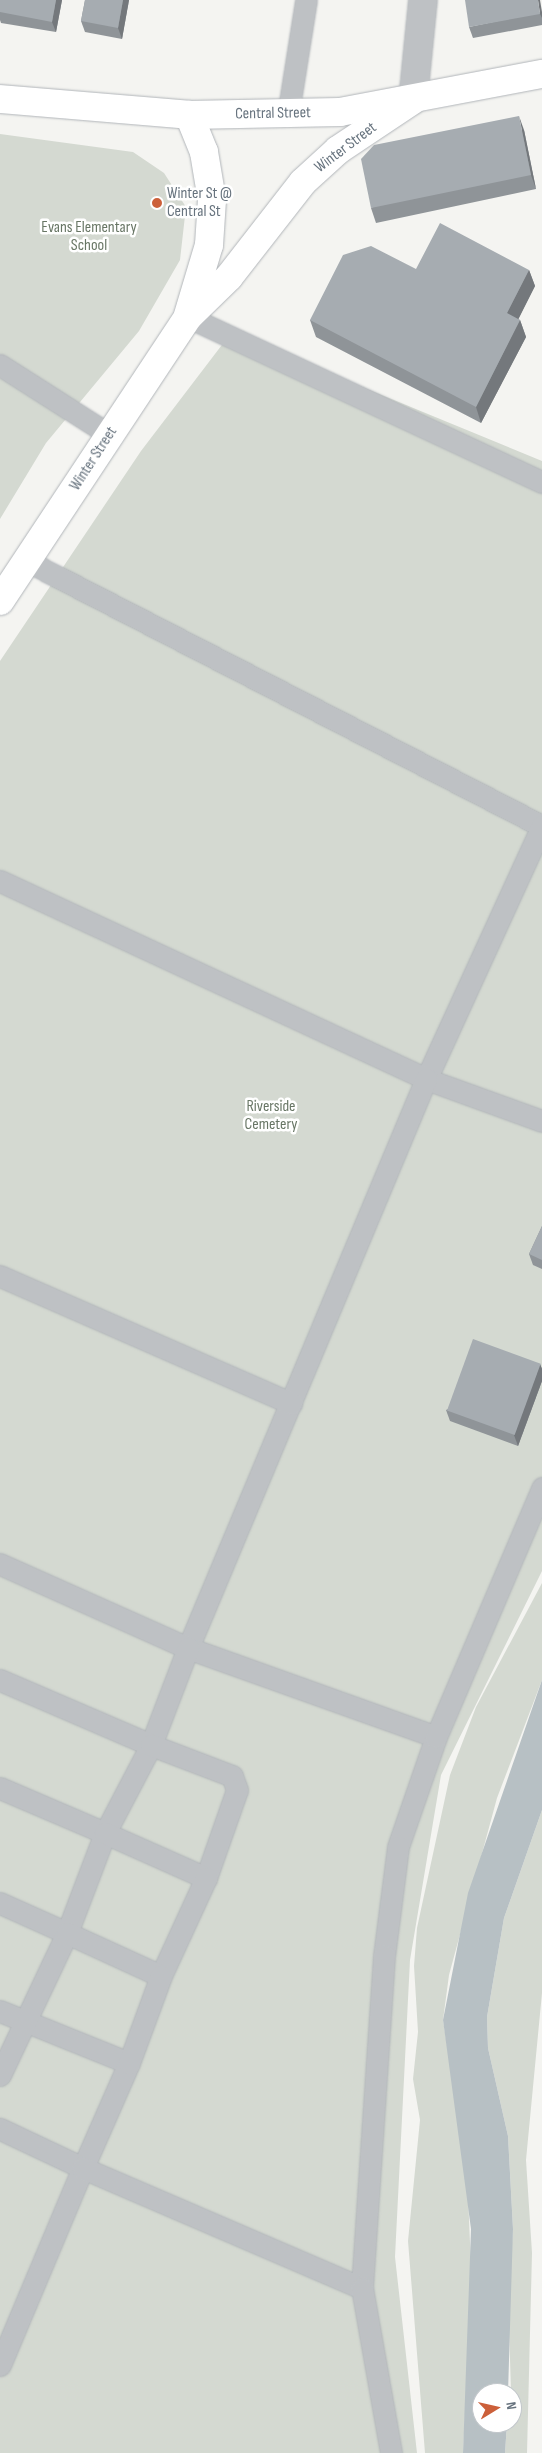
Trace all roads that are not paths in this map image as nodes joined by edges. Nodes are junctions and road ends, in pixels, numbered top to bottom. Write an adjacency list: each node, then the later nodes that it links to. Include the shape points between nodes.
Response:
1 (306, 0): 6 (lane)
2 (423, 0): 5 (street)
3 (542, 74): 5 (main road, Central Street)
4 (0, 99): 7 (main road, Central Street)
5 (413, 100): 6 (main road, Central Street, via 340,112); 8 (main road, Winter Street, via 338,150 303,182 229,277)
6 (288, 114): 7 (main road, Central Street)
7 (189, 115): 8 (main road, Winter Street, via 204,152 212,200 209,245)
8 (188, 317): 10 (main road, Winter Street); 11 (lane)
9 (0, 364): 10 (lane)
10 (110, 435): 12 (main road, Winter Street)
11 (542, 482)
12 (26, 561): 13 (main road, Winter Street); 14 (lane)
13 (0, 601)
14 (542, 826): 16 (lane)
15 (0, 881): 16 (lane)
16 (426, 1079): 17 (lane); 19 (lane)
17 (542, 1121)
18 (0, 1276): 19 (lane)
19 (291, 1403): 22 (lane)
20 (542, 1488): 24 (lane)
21 (0, 1564): 22 (lane)
22 (188, 1648): 24 (lane); 25 (lane)
23 (0, 1680): 25 (lane)
24 (436, 1737): 38 (lane, via 398,1847 384,1956)
25 (151, 1745): 27 (lane); 28 (lane, via 232,1776 237,1790)
26 (0, 1788): 27 (lane)
27 (105, 1834): 28 (lane); 30 (lane)
28 (206, 1878): 31 (lane)
29 (0, 1903): 30 (lane)
30 (67, 1933): 31 (lane); 33 (lane)
31 (161, 1976): 34 (lane)
32 (0, 2011): 33 (lane)
33 (24, 2022): 34 (lane); 35 (lane)
34 (129, 2063): 37 (lane)
35 (0, 2075)
36 (0, 2129): 37 (lane)
37 (83, 2168): 38 (lane); 39 (lane)
38 (362, 2288): 40 (lane)
39 (0, 2365)
40 (390, 2453)

